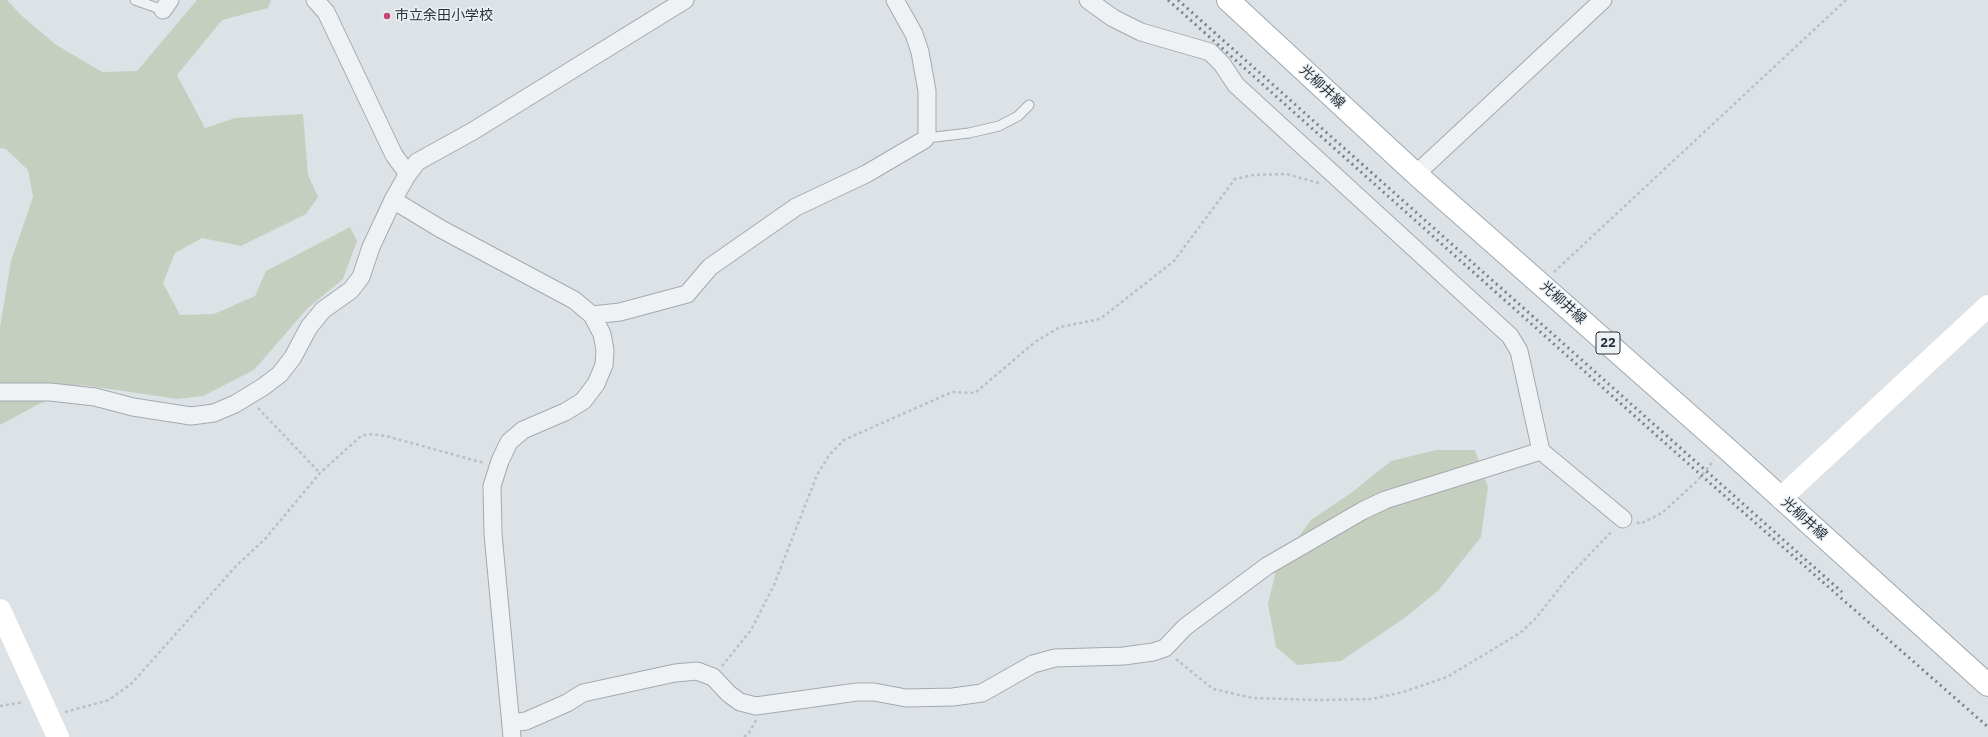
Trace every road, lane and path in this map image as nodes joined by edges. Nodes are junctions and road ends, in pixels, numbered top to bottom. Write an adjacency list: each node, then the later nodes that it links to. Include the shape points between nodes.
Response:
1 (135, 0): 9 (lane)
2 (315, 0): 12 (street, via 326,12 394,155)
3 (685, 0): 12 (street, via 473,131 417,162)
4 (895, 0): 11 (street, via 914,34 920,52 927,91)
5 (1088, 0): 22 (street, via 1113,18 1141,32 1210,52 1236,85 1510,336 1519,351)
6 (1228, 0): 13 (main road, 光柳井線 / 22)
7 (1603, 0): 13 (street)
8 (1846, 0): 16 (path)
9 (166, 5)
10 (1029, 105): 11 (lane, via 1018,116 999,126 935,138)
11 (927, 136): 18 (street, via 866,174 796,207 710,267 687,294 620,312)
12 (408, 174): 15 (street)
13 (1416, 174): 16 (main road, 光柳井線 / 22)
14 (1322, 184): 29 (path, via 1286,174 1253,175 1235,179 1174,261 1100,319 1060,328 1034,342 975,393 952,392 844,440 830,454 817,475 774,585 751,630)
15 (393, 200): 18 (street, via 441,229 574,300); 20 (street, via 371,247 361,278 351,290 323,310 309,327 293,357 280,374)
16 (1541, 284): 21 (main road, 光柳井線 / 22)
17 (1988, 306): 25 (main road)
18 (592, 315): 23 (street, via 602,334 605,350 604,365 596,384 583,400 518,434 509,442)
19 (0, 392): 20 (street, via 50,392 94,397 133,407 190,416 214,413)
20 (248, 396): 24 (path)
21 (1724, 447): 25 (main road, 光柳井線 / 22); 26 (path, via 1697,481 1662,513 1640,524)
22 (1541, 451): 26 (street); 28 (street, via 1385,500 1362,511 1267,566 1185,627)
23 (498, 468): 24 (path, via 386,436 370,434 361,436); 35 (street, via 492,486 493,534)
24 (320, 473): 34 (path, via 264,539 237,565 132,683 109,700 61,713)
25 (1781, 498): 30 (main road, 光柳井線 / 22)
26 (1623, 519): 28 (path, via 1520,633 1448,677 1403,692 1372,699 1253,698 1213,689 1183,666)
27 (0, 610): 31 (main road)
28 (1166, 648): 33 (street, via 1124,656 1055,658 1033,664 982,693 953,697 906,698 874,692 857,692)
29 (713, 677): 33 (street, via 728,694 740,702); 35 (street, via 697,671 675,673 583,693)
30 (1988, 685)
31 (40, 699): 32 (path); 34 (main road)
32 (0, 706)
33 (756, 706): 36 (path, via 756,723)
34 (54, 728)
35 (511, 730)
36 (744, 737)

